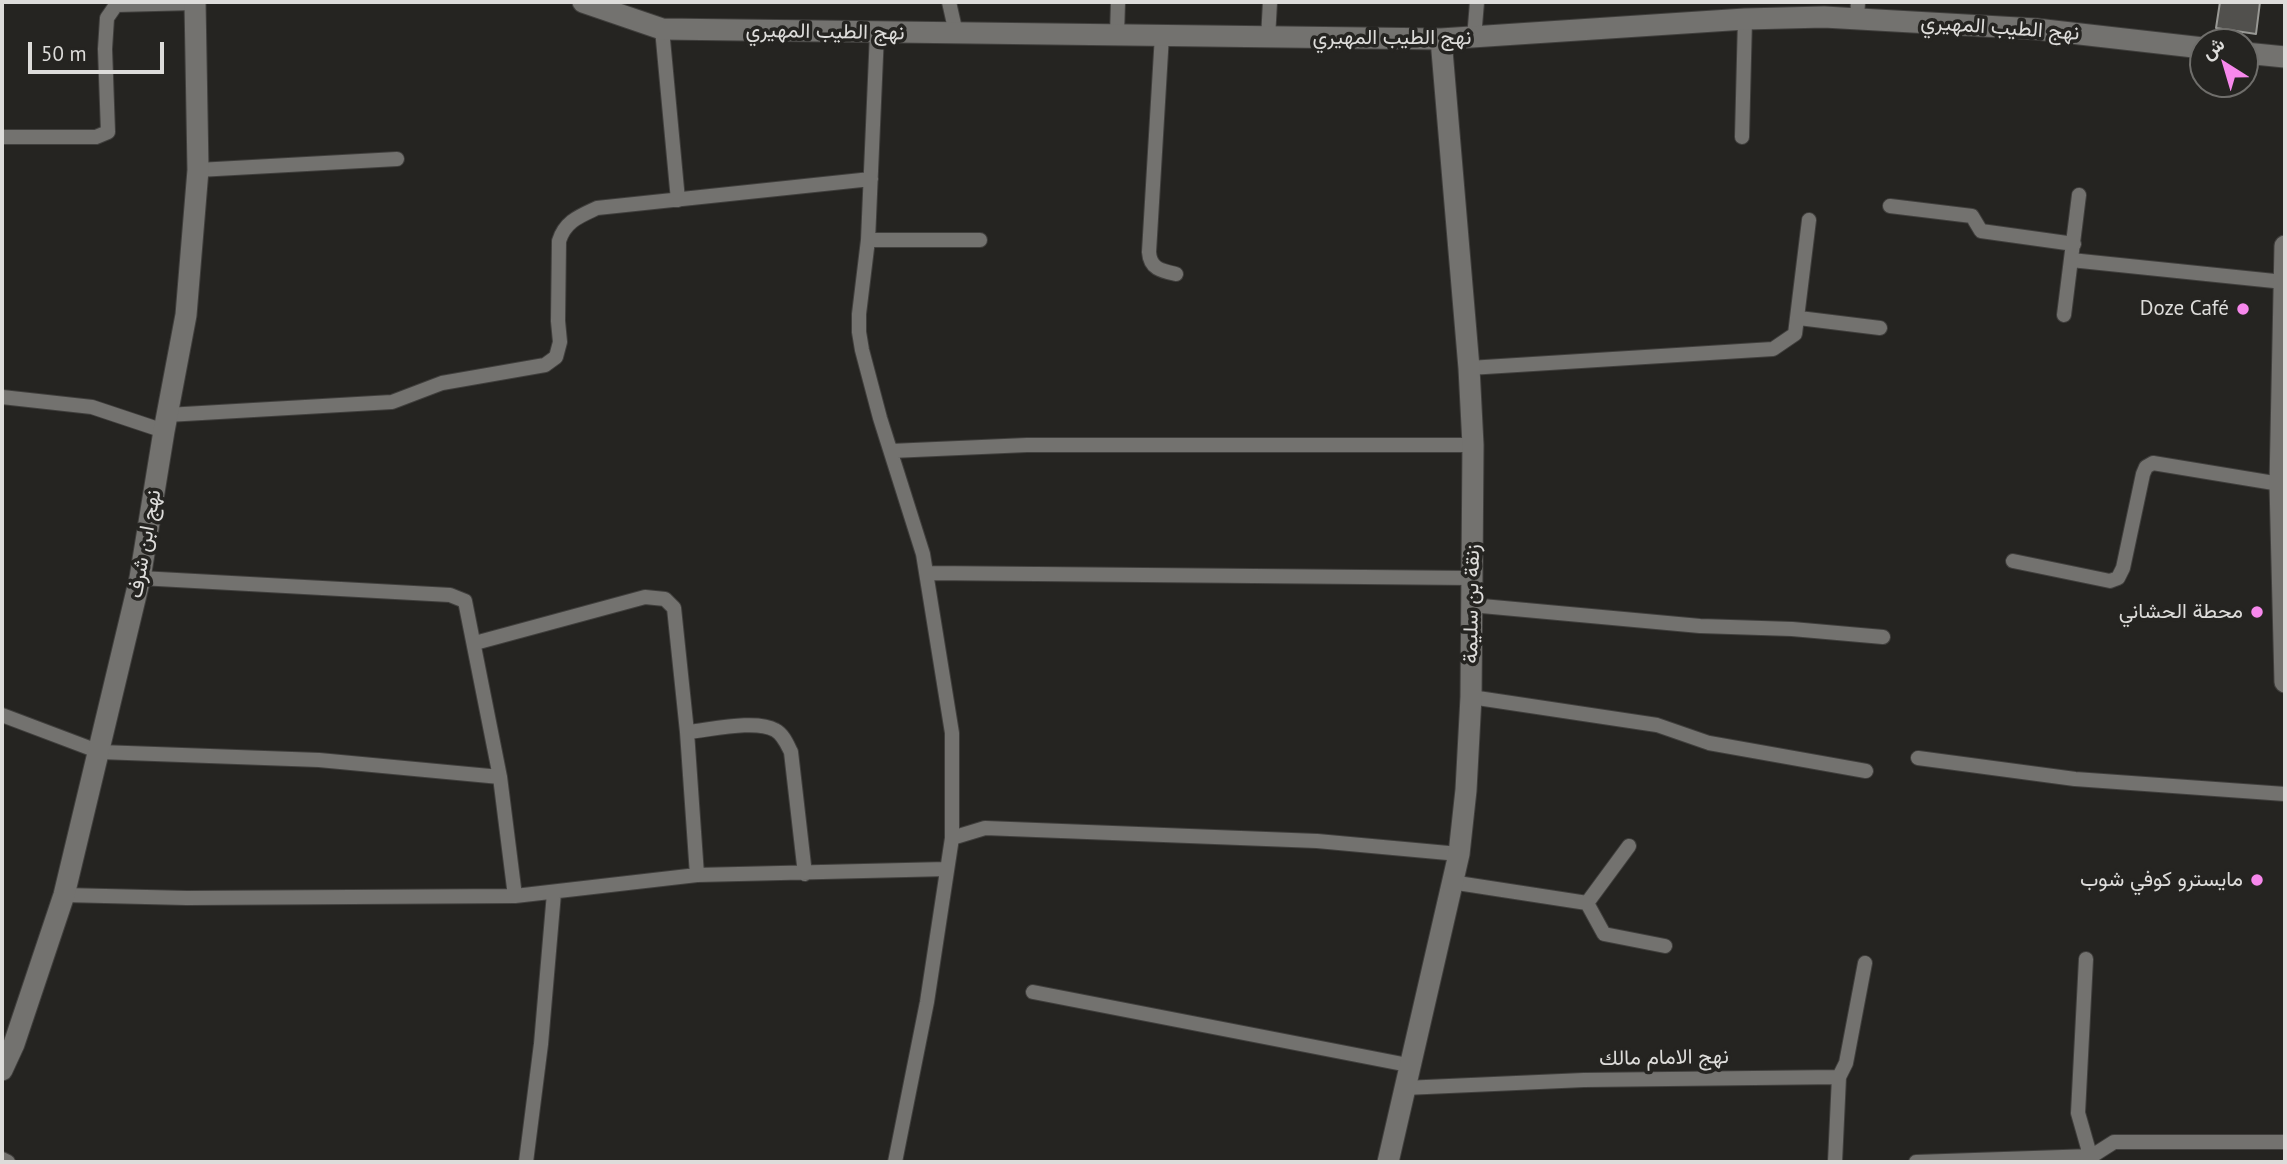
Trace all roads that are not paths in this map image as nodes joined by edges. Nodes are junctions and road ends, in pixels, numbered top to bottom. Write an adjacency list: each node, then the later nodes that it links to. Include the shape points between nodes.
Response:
1 (195, 2): 21 (street, via 116,5 111,11 105,48 108,132 96,137); 23 (street, نهج ابن شرف)
2 (583, 2): 9 (street, نهج الطيب المهيري)
3 (949, 2): 11 (street)
4 (1118, 2): 12 (street)
5 (1270, 2): 14 (street)
6 (1477, 2): 15 (street)
7 (1858, 10): 8 (street, نهج الطيب المهيري); 17 (street, نهج الطيب المهيري)
8 (1745, 19): 15 (street, نهج الطيب المهيري); 20 (street)
9 (662, 29): 10 (street, نهج الطيب المهيري); 26 (street)
10 (877, 33): 11 (street, نهج الطيب المهيري); 24 (street)
11 (956, 33): 12 (street, نهج الطيب المهيري)
12 (1117, 34): 13 (street, نهج الطيب المهيري)
13 (1162, 35): 14 (street, نهج الطيب المهيري); 35 (street, via 1149,252 1156,268)
14 (1268, 38): 16 (street, نهج الطيب المهيري)
15 (1474, 38): 16 (street, نهج الطيب المهيري)
16 (1440, 39): 40 (street, زنقة بن سليمة)
17 (2189, 46)
18 (2259, 54): 19 (street)
19 (2285, 57)
20 (1742, 136)
21 (2, 137)
22 (397, 159): 23 (street)
23 (198, 170): 43 (street, نهج ابن شرف, via 186,315)
24 (871, 179): 26 (street); 29 (street)
25 (2079, 195): 31 (street)
26 (678, 200): 43 (street, via 597,208 562,230 560,342 555,357 545,365 442,383 392,402)
27 (1890, 206): 31 (street, via 1972,216 1981,231)
28 (1809, 220): 38 (street)
29 (868, 240): 30 (street); 45 (street, via 859,332)
30 (980, 240)
31 (2074, 244): 34 (street)
32 (2285, 246): 33 (street)
33 (2285, 251): 36 (street)
34 (2071, 260): 36 (street); 37 (street)
35 (1176, 274)
36 (2284, 282): 42 (street)
37 (2064, 315)
38 (1799, 318): 39 (street); 40 (street, via 1796,334 1773,349)
39 (1880, 328)
40 (1469, 368): 44 (street, زنقة بن سليمة)
41 (2, 397): 43 (street, via 92,407)
42 (2283, 419): 46 (street)
43 (165, 423): 49 (street, نهج ابن شرف)
44 (1473, 445): 45 (street, via 1027,445); 50 (street, زنقة بن سليمة)
45 (891, 451): 48 (street)
46 (2280, 484): 47 (street, via 2152,463 2143,474 2118,578 2110,581); 54 (street)
47 (2012, 561)
48 (926, 573): 50 (street); 63 (street, via 952,733)
49 (140, 578): 53 (street, via 450,595 465,601); 58 (street, نهج ابن شرف)
50 (1472, 578): 51 (street, زنقة بن سليمة)
51 (1471, 605): 52 (street); 55 (street, زنقة بن سليمة)
52 (1883, 637)
53 (475, 643): 57 (street, via 645,597 665,599 674,608); 61 (street)
54 (2285, 682)
55 (1471, 697): 60 (street, via 1657,726 1709,743); 65 (street, زنقة بن سليمة)
56 (2, 715): 58 (street)
57 (687, 732): 67 (street, via 762,724 783,737 792,752); 68 (street)
58 (100, 752): 61 (street, via 318,760); 71 (street, نهج ابن شرف)
59 (1918, 758): 62 (street, via 2075,779)
60 (1866, 771)
61 (500, 777): 72 (street)
62 (2285, 794)
63 (952, 838): 65 (street, via 985,828 1317,841); 66 (street)
64 (1629, 846): 73 (street)
65 (1458, 854): 69 (street, زنقة بن سليمة)
66 (947, 869): 67 (street); 87 (street, via 928,1002)
67 (805, 874): 68 (street)
68 (697, 875): 70 (street)
69 (1451, 882): 73 (street); 78 (street, زنقة بن سليمة)
70 (554, 893): 72 (street); 86 (street)
71 (64, 895): 72 (street); 79 (street, نهج ابن شرف)
72 (515, 896)
73 (1587, 903): 74 (street, via 1604,934)
74 (1665, 946)
75 (2086, 959): 84 (street, via 2078,1113)
76 (1865, 963): 80 (street, via 1846,1063)
77 (1033, 992): 78 (street)
78 (1408, 1065): 81 (street, زنقة بن سليمة)
79 (2, 1070)
80 (1839, 1077): 81 (street, نهج الامام مالك); 89 (street)
81 (1404, 1088): 88 (street, زنقة بن سليمة)
82 (2285, 1142): 84 (street, via 2114,1142)
83 (2, 1159): 85 (street)
84 (2092, 1159): 90 (street)
85 (8, 1162)
86 (526, 1162)
87 (895, 1162)
88 (1388, 1162)
89 (1835, 1162)
90 (1916, 1162)

